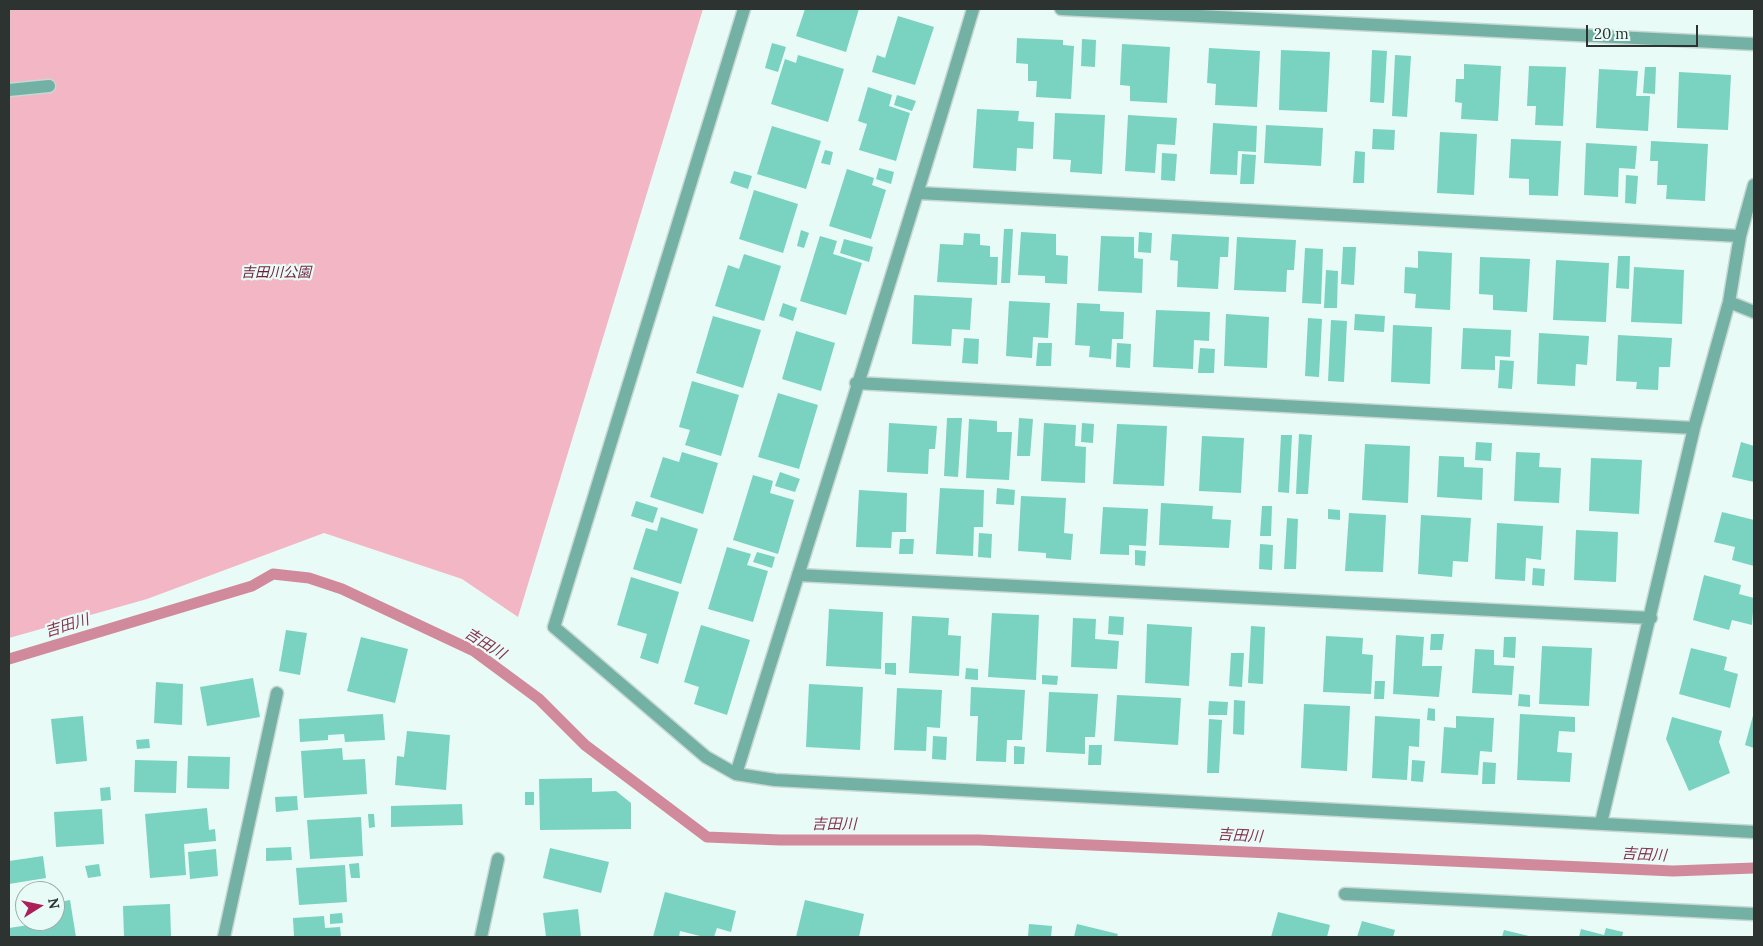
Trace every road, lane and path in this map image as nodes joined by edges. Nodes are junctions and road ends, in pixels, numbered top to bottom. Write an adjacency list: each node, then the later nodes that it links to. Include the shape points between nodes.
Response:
1 (744, 9): 17 (street, via 554,627 706,757)
2 (973, 9): 8 (street)
3 (1061, 9): 4 (street)
4 (1754, 44)
5 (49, 86): 6 (street)
6 (9, 90)
7 (1754, 185): 9 (street)
8 (918, 193): 9 (street); 12 (street)
9 (1740, 236): 10 (street)
10 (1728, 302): 11 (street); 13 (street)
11 (1754, 312)
12 (856, 383): 13 (street); 14 (street)
13 (1694, 428): 15 (street)
14 (798, 575): 15 (street); 17 (street)
15 (1651, 618): 18 (street)
16 (277, 693): 23 (street)
17 (736, 774): 18 (street, via 776,780)
18 (1601, 823): 19 (street)
19 (1754, 832)
20 (498, 859): 24 (street)
21 (1345, 894): 22 (street)
22 (1754, 914)
23 (224, 937)
24 (481, 937)

